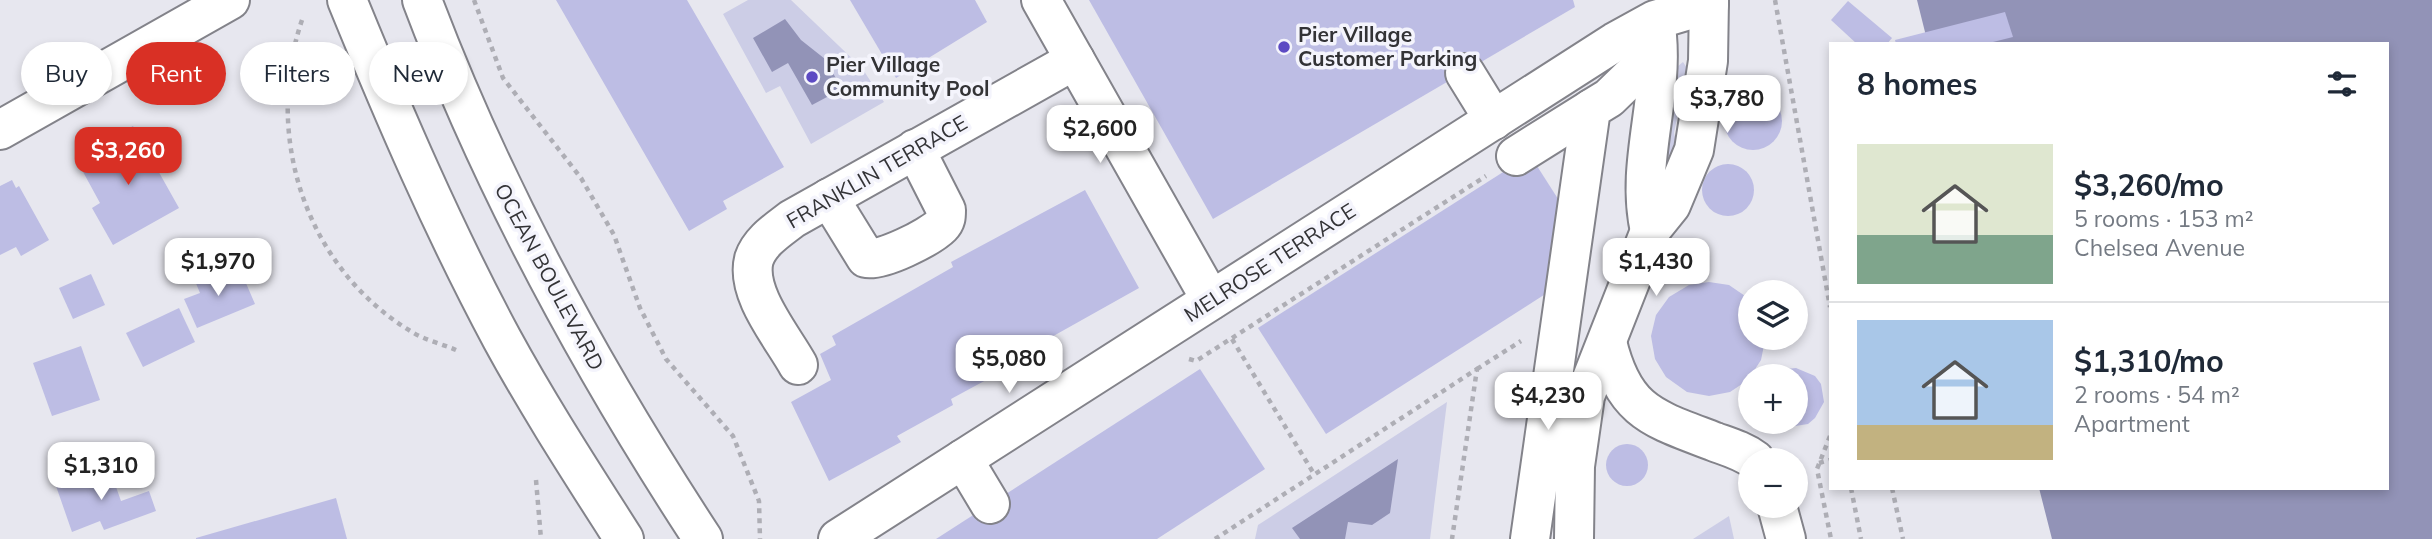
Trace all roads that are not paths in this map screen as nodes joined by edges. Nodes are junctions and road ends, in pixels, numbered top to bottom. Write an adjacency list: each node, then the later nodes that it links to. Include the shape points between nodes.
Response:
1 (230, 0): 12 (street)
2 (347, 0): 24 (street, via 393,111 503,341)
3 (422, 0): 25 (street, OCEAN BOULEVARD, via 469,117 552,290 643,448)
4 (1041, 0): 7 (street)
5 (1709, 2): 6 (street, MELROSE TERRACE); 16 (street, via 1708,61 1694,150 1671,205)
6 (1652, 10): 11 (street, MELROSE TERRACE); 16 (street, via 1658,76 1646,163 1644,205)
7 (1075, 60): 13 (street, FRANKLIN TERRACE); 17 (street)
8 (1641, 67): 10 (street)
9 (1465, 73): 11 (street)
10 (1591, 109): 14 (street); 27 (street)
11 (1494, 120): 17 (street, MELROSE TERRACE)
12 (0, 130)
13 (915, 149): 15 (street, FRANKLIN TERRACE); 15 (street, via 946,210 940,227 884,257 866,258)
14 (1516, 156)
15 (829, 198): 19 (street, FRANKLIN TERRACE, via 767,238 754,258 753,283)
16 (1650, 232): 18 (street)
17 (1211, 300): 21 (street, MELROSE TERRACE)
18 (1607, 342): 20 (street, via 1619,380 1647,414); 28 (street, via 1589,380 1579,422)
19 (797, 365)
20 (1738, 450)
21 (963, 459): 22 (street); 26 (street, MELROSE TERRACE)
22 (990, 503)
23 (1780, 518): 29 (street)
24 (624, 539)
25 (703, 539)
26 (838, 539)
27 (1530, 539)
28 (1574, 539)
29 (1786, 539)

